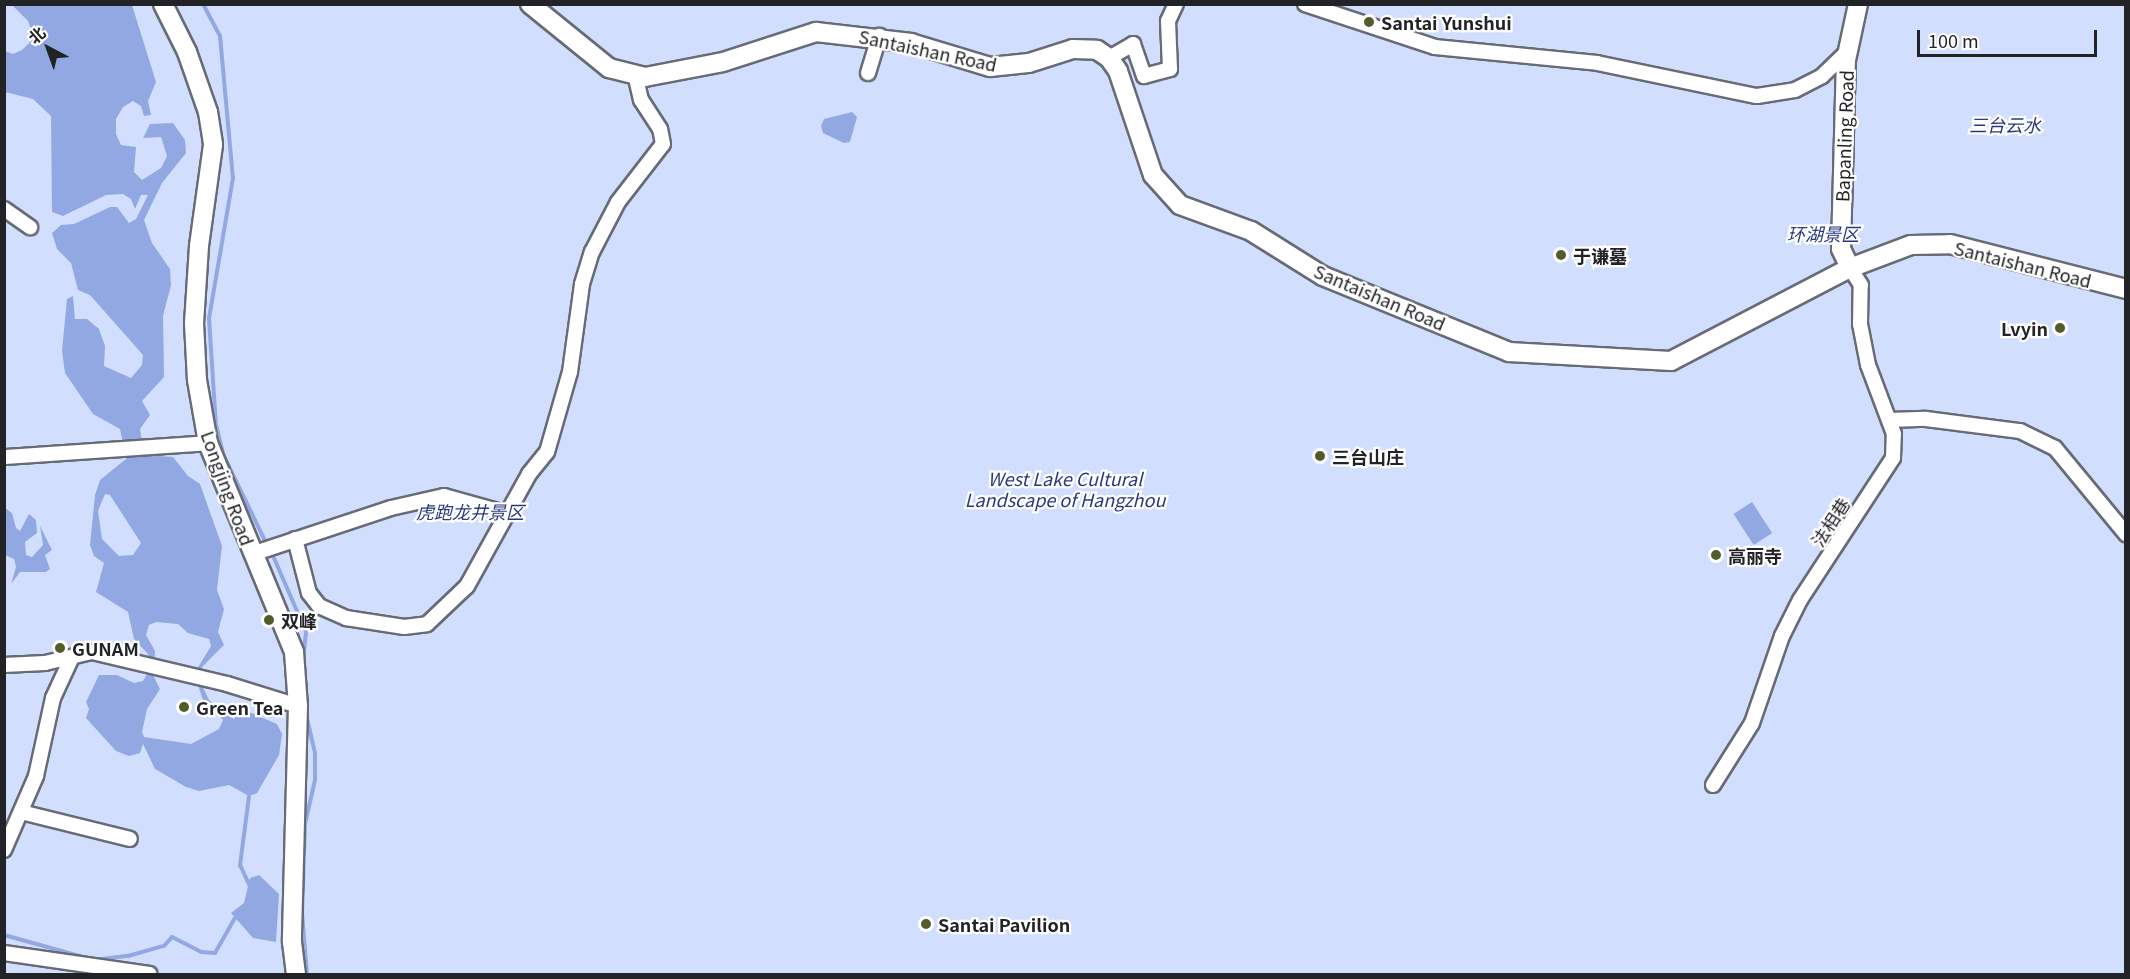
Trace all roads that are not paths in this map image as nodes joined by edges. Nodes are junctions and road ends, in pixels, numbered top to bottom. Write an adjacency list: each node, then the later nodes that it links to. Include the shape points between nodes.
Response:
1 (163, 4): 16 (street, Longjing Road, via 187,52 208,112 213,145 199,246 194,323 197,380)
2 (530, 4): 10 (street, Santaishan Road, via 609,68)
3 (1176, 4): 8 (street, via 1168,21 1170,69 1144,76 1133,44)
4 (1305, 4): 7 (street, via 1436,47 1597,63 1757,96 1795,90 1822,76)
5 (1858, 4): 7 (street, Bapanling Road)
6 (879, 36): 8 (street, Santaishan Road, via 990,67 1029,63 1073,49 1097,50); 9 (street); 10 (street, Santaishan Road, via 816,32 723,62 645,77)
7 (1847, 52): 13 (street, Bapanling Road, via 1841,249)
8 (1110, 57): 13 (street, Santaishan Road, via 1153,176 1180,205 1251,231 1323,276 1509,352 1671,361)
9 (868, 73)
10 (635, 75): 18 (street, via 641,100 660,129 663,144 618,202 592,252 582,284 570,372 547,452 529,474)
11 (4, 209): 12 (street)
12 (30, 227)
13 (1850, 268): 14 (street, Santaishan Road, via 1911,245 1950,244); 15 (street, 法相巷, via 1861,285 1860,324 1868,365)
14 (2126, 289)
15 (1889, 420): 19 (street, via 1926,419 2020,431 2055,448); 25 (street, 法相巷, via 1894,434 1893,458 1800,600 1782,636 1752,723)
16 (208, 443): 17 (street); 21 (street, Longjing Road)
17 (4, 457)
18 (509, 514): 20 (street, via 444,496 391,508); 20 (street, via 467,586 427,624 404,627 346,618 319,606 309,593)
19 (2126, 534)
20 (296, 539): 21 (street)
21 (264, 550): 24 (street, Longjing Road, via 294,652)
22 (71, 659): 23 (street); 24 (street, via 92,652); 26 (street, via 53,698 49,730)
23 (4, 665)
24 (298, 706): 31 (street, Longjing Road, via 292,830)
25 (1713, 785)
26 (21, 812): 27 (street); 28 (street)
27 (130, 839)
28 (4, 849)
29 (4, 953): 30 (street)
30 (149, 975)
31 (296, 975)

